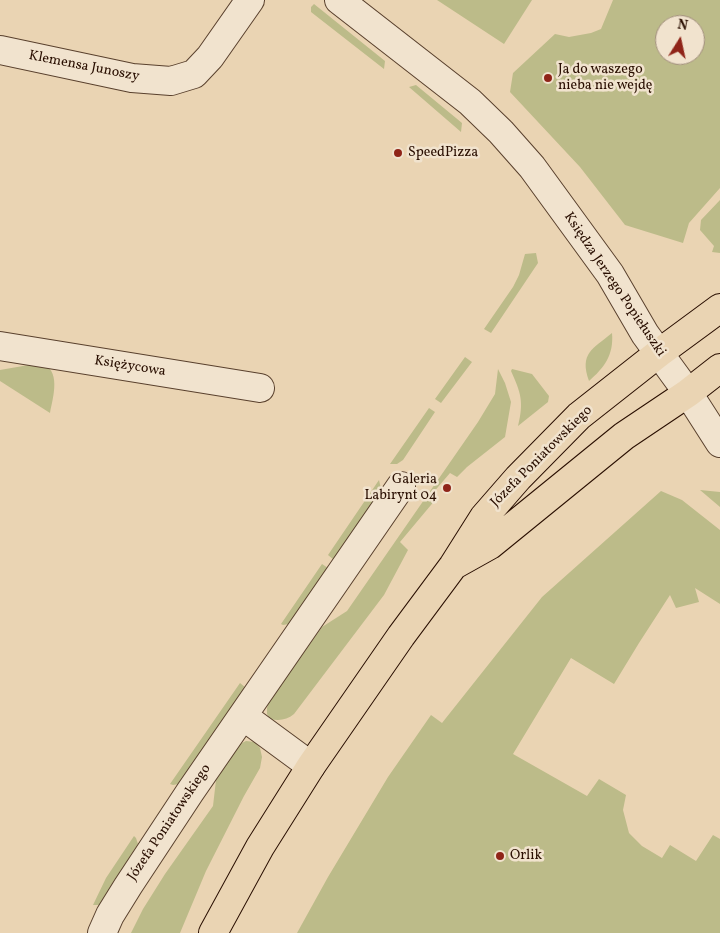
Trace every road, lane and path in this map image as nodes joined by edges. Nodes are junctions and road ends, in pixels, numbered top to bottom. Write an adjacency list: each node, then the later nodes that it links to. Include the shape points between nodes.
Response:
1 (250, 0): 3 (street, Klemensa Junoszy, via 194,74 171,81 132,78)
2 (339, 0): 6 (street, Księdza Jerzego Popiełuszki, via 470,102 501,132 532,167 595,252)
3 (0, 50)
4 (720, 308): 6 (main road, Józefa Poniatowskiego)
5 (0, 346): 8 (street, Księżycowa)
6 (659, 354): 9 (street, Księdza Jerzego Popiełuszki); 12 (main road, Józefa Poniatowskiego, via 579,416 518,478 484,516)
7 (720, 368): 9 (main road, Józefa Poniatowskiego)
8 (260, 388)
9 (688, 393): 10 (street, Księdza Jerzego Popiełuszki); 12 (main road, Józefa Poniatowskiego, via 624,436 490,545)
10 (720, 443)
11 (402, 486): 13 (street, Józefa Poniatowskiego)
12 (453, 566): 14 (main road, Józefa Poniatowskiego)
13 (243, 716): 14 (street); 15 (street, Józefa Poniatowskiego, via 149,853)
14 (311, 766): 16 (main road, Józefa Poniatowskiego, via 260,847)
15 (102, 933)
16 (213, 933)

